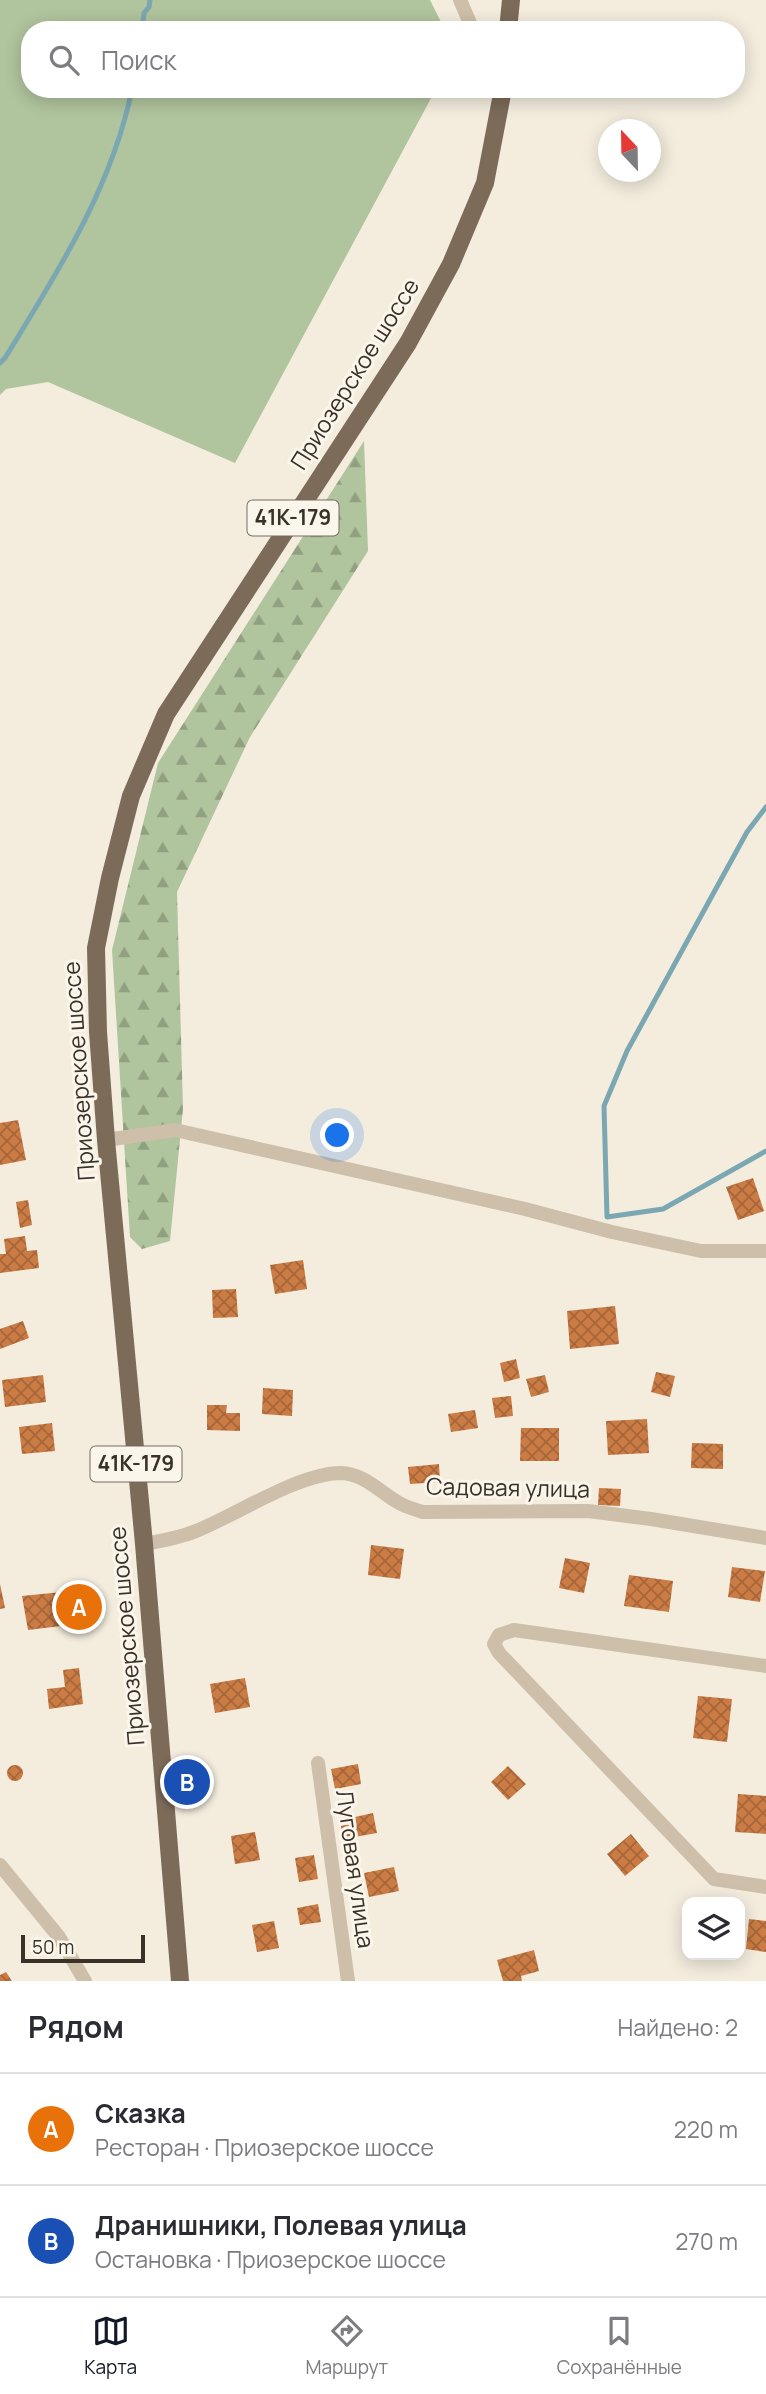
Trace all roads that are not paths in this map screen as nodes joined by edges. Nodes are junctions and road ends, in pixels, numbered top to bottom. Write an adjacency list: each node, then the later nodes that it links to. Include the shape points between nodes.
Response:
1 (460, 0): 3 (street)
2 (511, 0): 4 (main road)
3 (469, 21)
4 (509, 21)
5 (501, 98): 6 (main road, Приозерское шоссе / 41К-179, via 485,183 451,264 408,343 166,713 131,796 96,948)
6 (106, 1140): 7 (street, via 175,1130 612,1233 701,1251); 9 (main road, Приозерское шоссе / 41К-179)
7 (766, 1251)
8 (766, 1538): 9 (street, Садовая улица, via 588,1511 423,1512 402,1505 369,1481 342,1473 278,1492 196,1531)
9 (144, 1544): 15 (main road, Приозерское шоссе / 41К-179)
10 (766, 1666): 13 (street, via 514,1630 499,1635 494,1644 714,1879)
11 (318, 1763): 16 (street, Луговая улица)
12 (0, 1865): 14 (street, via 59,1937)
13 (766, 1887)
14 (85, 1981)
15 (180, 1981)
16 (348, 1981)

